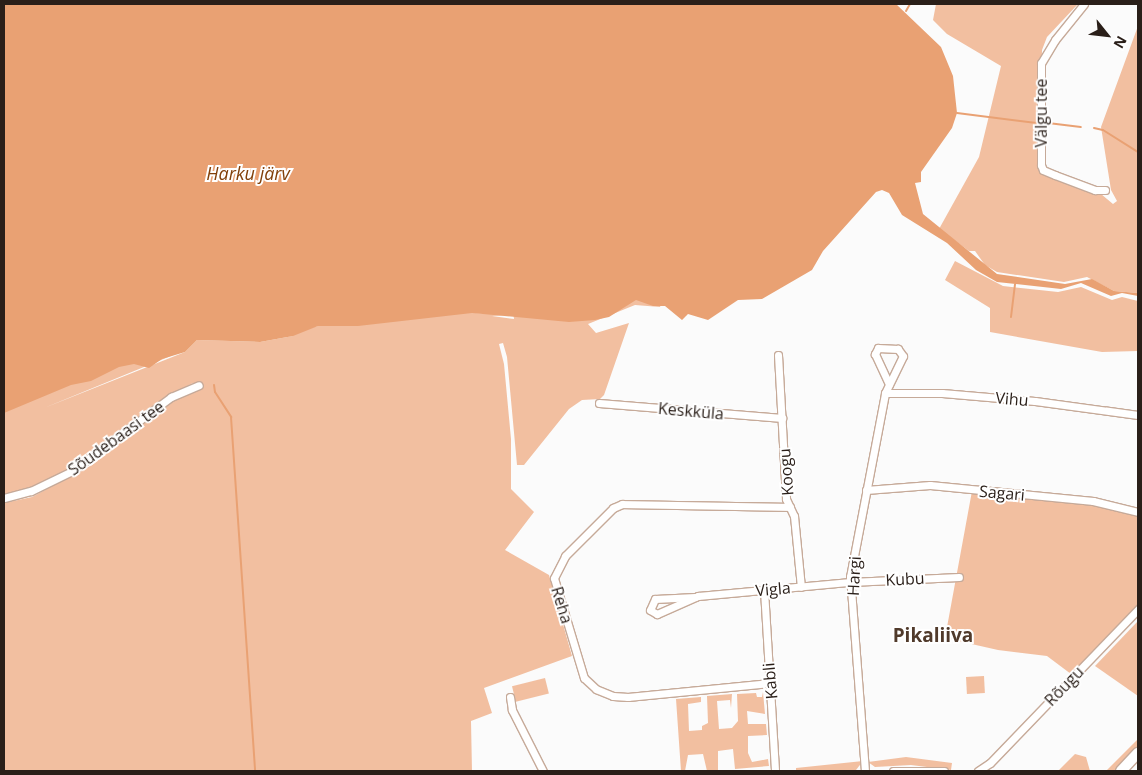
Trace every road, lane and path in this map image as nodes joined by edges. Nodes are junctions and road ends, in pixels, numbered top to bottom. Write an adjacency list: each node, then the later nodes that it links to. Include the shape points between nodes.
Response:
1 (1084, 4): 2 (street, Välgu tee, via 1055,40 1041,64 1041,165 1043,170 1056,176 1095,190)
2 (1105, 190)
3 (778, 355): 9 (street, Koogu)
4 (889, 384): 4 (street, Hargi, via 903,356 898,349 885,346 878,348 875,354); 6 (street, Hargi)
5 (199, 385): 11 (street, Sõudebaasi tee, via 172,397 72,471 31,491)
6 (885, 393): 8 (street, Vihu, via 942,393 1034,401); 10 (street, Hargi)
7 (600, 403): 9 (street, Keskküla)
8 (1138, 415)
9 (782, 418): 12 (street, Koogu, via 786,499)
10 (866, 490): 13 (street, Sagari, via 930,485 1093,501); 15 (street, Hargi)
11 (4, 498)
12 (790, 507): 16 (street, Koogu, via 794,516); 20 (street, Reha, via 622,504 612,508 565,556 554,578 584,678 596,689 613,696 628,697)
13 (1138, 512)
14 (959, 578): 15 (street, Kubu)
15 (850, 582): 16 (street, Vigla); 26 (street, Hargi)
16 (801, 587): 17 (street, Vigla)
17 (764, 590): 18 (street, Vigla); 20 (street, Kabli)
18 (695, 597): 18 (street, Vigla, via 657,614 650,610 655,599)
19 (1138, 609): 23 (street, Rõugu)
20 (770, 683): 25 (street, Kabli)
21 (510, 696): 24 (street, via 512,710)
22 (1138, 753): 32 (main road)
23 (990, 763): 30 (street, Rõugu); 31 (street, Rõugu)
24 (543, 771)
25 (775, 771)
26 (865, 771)
27 (893, 771): 28 (street)
28 (930, 771): 29 (street)
29 (944, 771)
30 (978, 771)
31 (986, 771)
32 (1120, 771)

